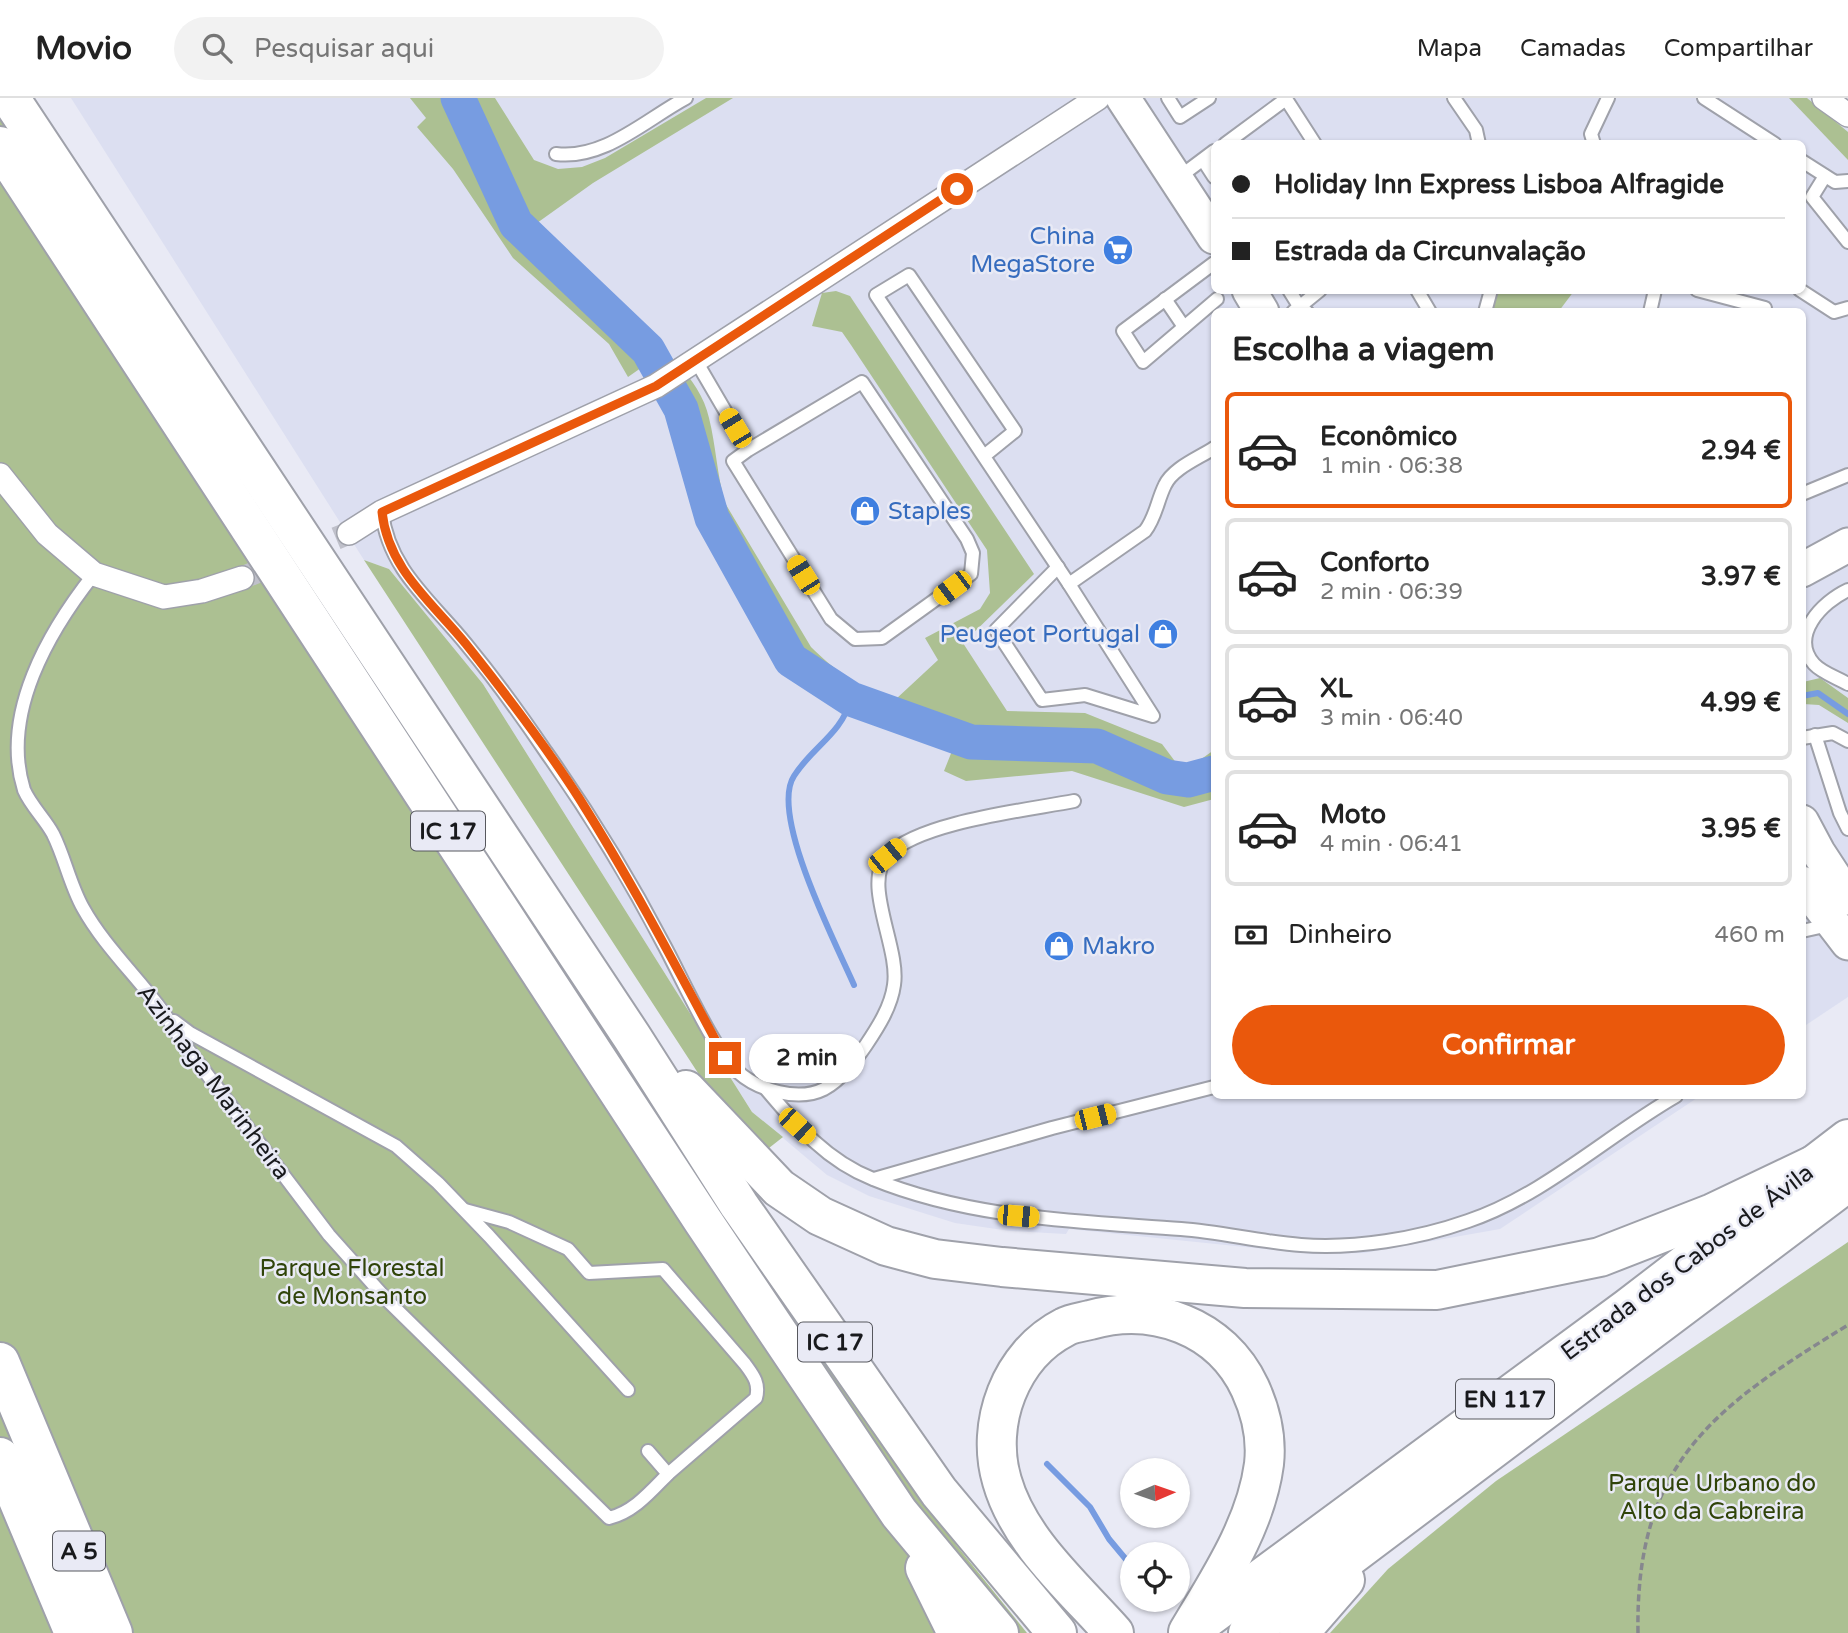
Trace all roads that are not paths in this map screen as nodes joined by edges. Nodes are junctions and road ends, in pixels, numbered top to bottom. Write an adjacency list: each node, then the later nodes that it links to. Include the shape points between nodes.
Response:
1 (10, 98): 64 (highway, IC 17)
2 (686, 98): 19 (lane, via 599,150 576,156)
3 (1098, 98): 37 (street)
4 (1124, 98): 21 (street)
5 (1168, 98): 6 (lane, via 1180,117)
6 (1209, 98)
7 (1454, 98): 14 (lane)
8 (1608, 98): 15 (lane, via 1591,134)
9 (1704, 98): 16 (lane)
10 (1824, 98): 11 (street)
11 (1848, 115)
12 (1230, 140): 13 (lane, via 1286,99)
13 (1312, 140)
14 (1478, 140)
15 (1593, 140)
16 (1769, 140)
17 (0, 146): 80 (highway, IC 17)
18 (1211, 153): 21 (lane)
19 (556, 154)
20 (1806, 164): 23 (lane)
21 (1190, 169): 22 (lane); 25 (street)
22 (1211, 176)
23 (1825, 176): 24 (lane, via 1835,182); 26 (lane, via 1812,197)
24 (1848, 180)
25 (1211, 228)
26 (1848, 242)
27 (1211, 264): 31 (lane)
28 (1316, 294): 33 (lane)
29 (1713, 294): 34 (lane)
30 (1806, 294): 35 (lane, via 1834,312)
31 (1165, 299): 36 (lane); 36 (lane, via 1122,331 1143,362)
32 (1217, 299): 36 (lane)
33 (1302, 308)
34 (1765, 308)
35 (1848, 308)
36 (1184, 327)
37 (690, 365): 38 (lane); 44 (street, via 656,386)
38 (748, 450): 38 (lane, via 733,461 831,619 855,639 882,638 971,574 973,553 967,539 862,382)
39 (1211, 450): 51 (lane, via 1166,483 1153,520 1144,531)
40 (984, 456): 40 (lane, via 1015,431 909,275 877,295); 47 (lane)
41 (0, 475): 49 (street, via 47,534)
42 (1848, 475): 43 (lane)
43 (1806, 492)
44 (382, 512): 45 (street); 66 (lane, via 384,531 403,570 472,652 578,797 643,905 725,1058 749,1082)
45 (349, 533)
46 (1848, 545): 48 (street)
47 (1058, 568): 51 (lane); 51 (lane, via 996,630 1042,700 1085,695 1153,716)
48 (1806, 568)
49 (94, 574): 50 (street, via 164,597); 63 (lane, Azinhaga Marinheira, via 60,617 27,681 16,719 14,759 24,791 53,834 83,909)
50 (242, 578)
51 (1069, 584)
52 (1848, 590): 53 (lane, via 1814,615)
53 (1806, 632)
54 (1806, 642): 55 (lane, via 1815,665)
55 (1845, 680)
56 (1809, 736): 57 (lane, via 1833,733); 60 (lane)
57 (1848, 741)
58 (1074, 801): 66 (lane, via 924,832 887,856 880,867 878,895 892,941 895,977 879,1026 854,1063 823,1089 801,1094)
59 (1806, 830): 62 (street, via 1818,852)
60 (1848, 830)
61 (1806, 888): 62 (street)
62 (1833, 924)
63 (169, 1016): 71 (lane, via 190,1033 396,1146); 79 (lane, Azinhaga Marinheira, via 181,1040 329,1235 388,1301 609,1518 637,1504)
64 (632, 1037): 69 (highway, via 779,1188 820,1216 886,1246 935,1259 1002,1267 1245,1288 1437,1290 1600,1256); 90 (highway, IC 17, via 739,1205 939,1492)
65 (1211, 1088): 70 (lane)
66 (766, 1089): 70 (lane, via 827,1154)
67 (1671, 1099): 70 (lane, via 1506,1207 1452,1225 1341,1245 1300,1245 1210,1231 1018,1216)
68 (1848, 1139): 69 (highway, Estrada dos Cabos de Ávila / EN 117)
69 (1833, 1173): 73 (highway, Estrada dos Cabos de Ávila / EN 117); 83 (highway, Estrada dos Cabos de Ávila / EN 117, via 1617,1316)
70 (873, 1179)
71 (464, 1209): 75 (lane); 79 (lane, via 509,1222 568,1250 589,1273 663,1269 756,1379 756,1398)
72 (1848, 1211): 73 (highway)
73 (1783, 1232): 81 (highway, Estrada dos Cabos de Ávila / EN 117)
74 (0, 1362): 78 (highway, A 5)
75 (628, 1390)
76 (648, 1451): 79 (lane)
77 (0, 1457): 82 (highway, A 5)
78 (44, 1468): 86 (highway, A 5); 87 (highway, via 87,1519)
79 (668, 1474)
80 (898, 1513): 88 (highway); 89 (highway, IC 17)
81 (1397, 1520): 92 (highway, EN 117); 93 (highway)
82 (52, 1582): 84 (highway); 85 (highway, A 5)
83 (1188, 1632): 91 (highway, via 1251,1518 1264,1465 1262,1417 1242,1370 1222,1348 1200,1331 1142,1312 1065,1327 1018,1371 996,1424 998,1462 1012,1509 1041,1550)
84 (53, 1633)
85 (74, 1633)
86 (113, 1633)
87 (138, 1633)
88 (957, 1633)
89 (999, 1633)
90 (1057, 1633)
91 (1114, 1633)
92 (1248, 1633)
93 (1299, 1633)

